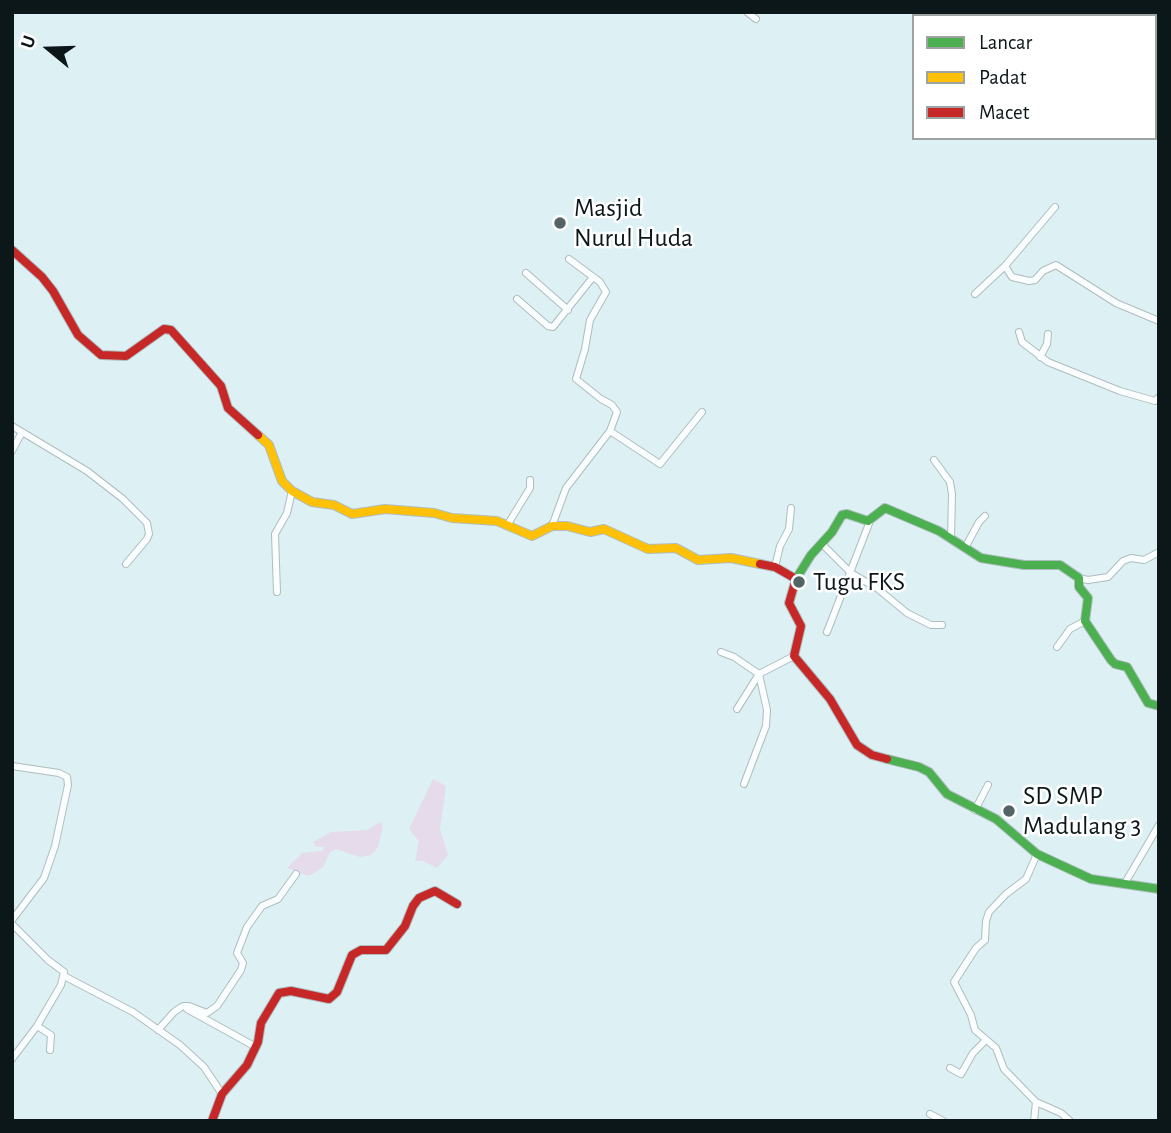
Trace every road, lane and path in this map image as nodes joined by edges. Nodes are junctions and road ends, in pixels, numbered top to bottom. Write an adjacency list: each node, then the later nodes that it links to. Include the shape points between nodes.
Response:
1 (747, 12): 2 (street)
2 (756, 19)
3 (1055, 207): 6 (street)
4 (12, 250): 24 (street, via 53,291 78,335 101,355 126,356 164,329 171,331 221,386 228,408 269,444 282,481)
5 (569, 260): 8 (street)
6 (1005, 266): 9 (street); 12 (street, via 1012,277 1029,281 1056,265 1116,303)
7 (526, 273): 11 (street)
8 (593, 277): 11 (street); 19 (street, via 606,289 606,295 590,320 576,379 615,408 617,416)
9 (975, 294)
10 (517, 299): 11 (street, via 548,326 557,325)
11 (568, 310)
12 (1159, 321)
13 (1018, 332): 15 (street, via 1022,342)
14 (1048, 334): 15 (street)
15 (1040, 357): 16 (street, via 1116,390 1155,401)
16 (1159, 397)
17 (702, 412): 19 (street, via 660,464)
18 (12, 426): 20 (street)
19 (610, 431): 29 (street, via 570,480)
20 (22, 432): 21 (street); 34 (street, via 87,471 147,523 149,534)
21 (12, 451)
22 (934, 460): 30 (street, via 953,494)
23 (530, 480): 28 (street, via 530,488)
24 (292, 491): 28 (street, via 352,514 385,509); 39 (street, via 275,534)
25 (791, 508): 35 (street)
26 (985, 516): 32 (street)
27 (870, 521): 30 (street, via 887,508); 31 (street, via 844,514); 36 (street)
28 (508, 524): 29 (street, via 533,536)
29 (552, 526): 35 (street, via 590,532 604,529 648,549 676,548 698,560 731,558)
30 (951, 538): 32 (street)
31 (821, 543): 36 (street); 38 (street)
32 (966, 546): 37 (street, via 977,557 992,561 1058,564)
33 (1159, 552): 37 (street, via 1144,560 1127,559 1106,577)
34 (126, 565)
35 (775, 567): 38 (street)
36 (851, 573): 41 (street, via 918,621); 42 (street)
37 (1079, 578): 40 (street, via 1079,587 1088,597)
38 (796, 579): 45 (street, via 789,603 801,626)
39 (276, 592)
40 (1086, 621): 43 (street, via 1069,629); 47 (street, via 1113,662 1129,669 1146,700)
41 (942, 625)
42 (827, 632)
43 (1057, 648)
44 (721, 652): 46 (street)
45 (794, 656): 46 (street); 52 (street, via 830,699 857,745 872,755 929,772 947,794)
46 (759, 674): 48 (street); 50 (street, via 766,726)
47 (1159, 706)
48 (737, 709)
49 (12, 766): 59 (street, via 59,773 67,777 68,785 44,878)
50 (744, 784)
51 (988, 785): 52 (street)
52 (975, 810): 54 (street, via 996,820)
53 (1159, 825): 56 (street)
54 (1037, 854): 56 (street, via 1091,879); 64 (street, via 1026,879 989,912 985,940 954,980 975,1030)
55 (296, 874): 61 (street, via 278,899 262,906 247,928 237,953 242,970 217,1006 207,1013)
56 (1125, 883): 57 (street)
57 (1159, 888)
58 (457, 904): 65 (street, via 435,891 419,898 386,950 361,950 352,955 337,992 329,999 279,993 261,1023)
59 (12, 922): 60 (street)
60 (64, 976): 62 (street); 63 (street)
61 (183, 1006): 63 (street); 65 (street)
62 (37, 1026): 66 (street, via 51,1035); 67 (street)
63 (158, 1030): 69 (street, via 204,1068)
64 (986, 1040): 68 (street, via 960,1075); 70 (street, via 996,1048 1004,1069)
65 (256, 1047): 69 (street)
66 (50, 1050)
67 (12, 1059)
68 (950, 1069)
69 (222, 1094): 72 (street)
70 (1036, 1102): 74 (street); 75 (street)
71 (930, 1114): 73 (street)
72 (212, 1121)
73 (943, 1121)
74 (1034, 1121)
75 (1070, 1121)

